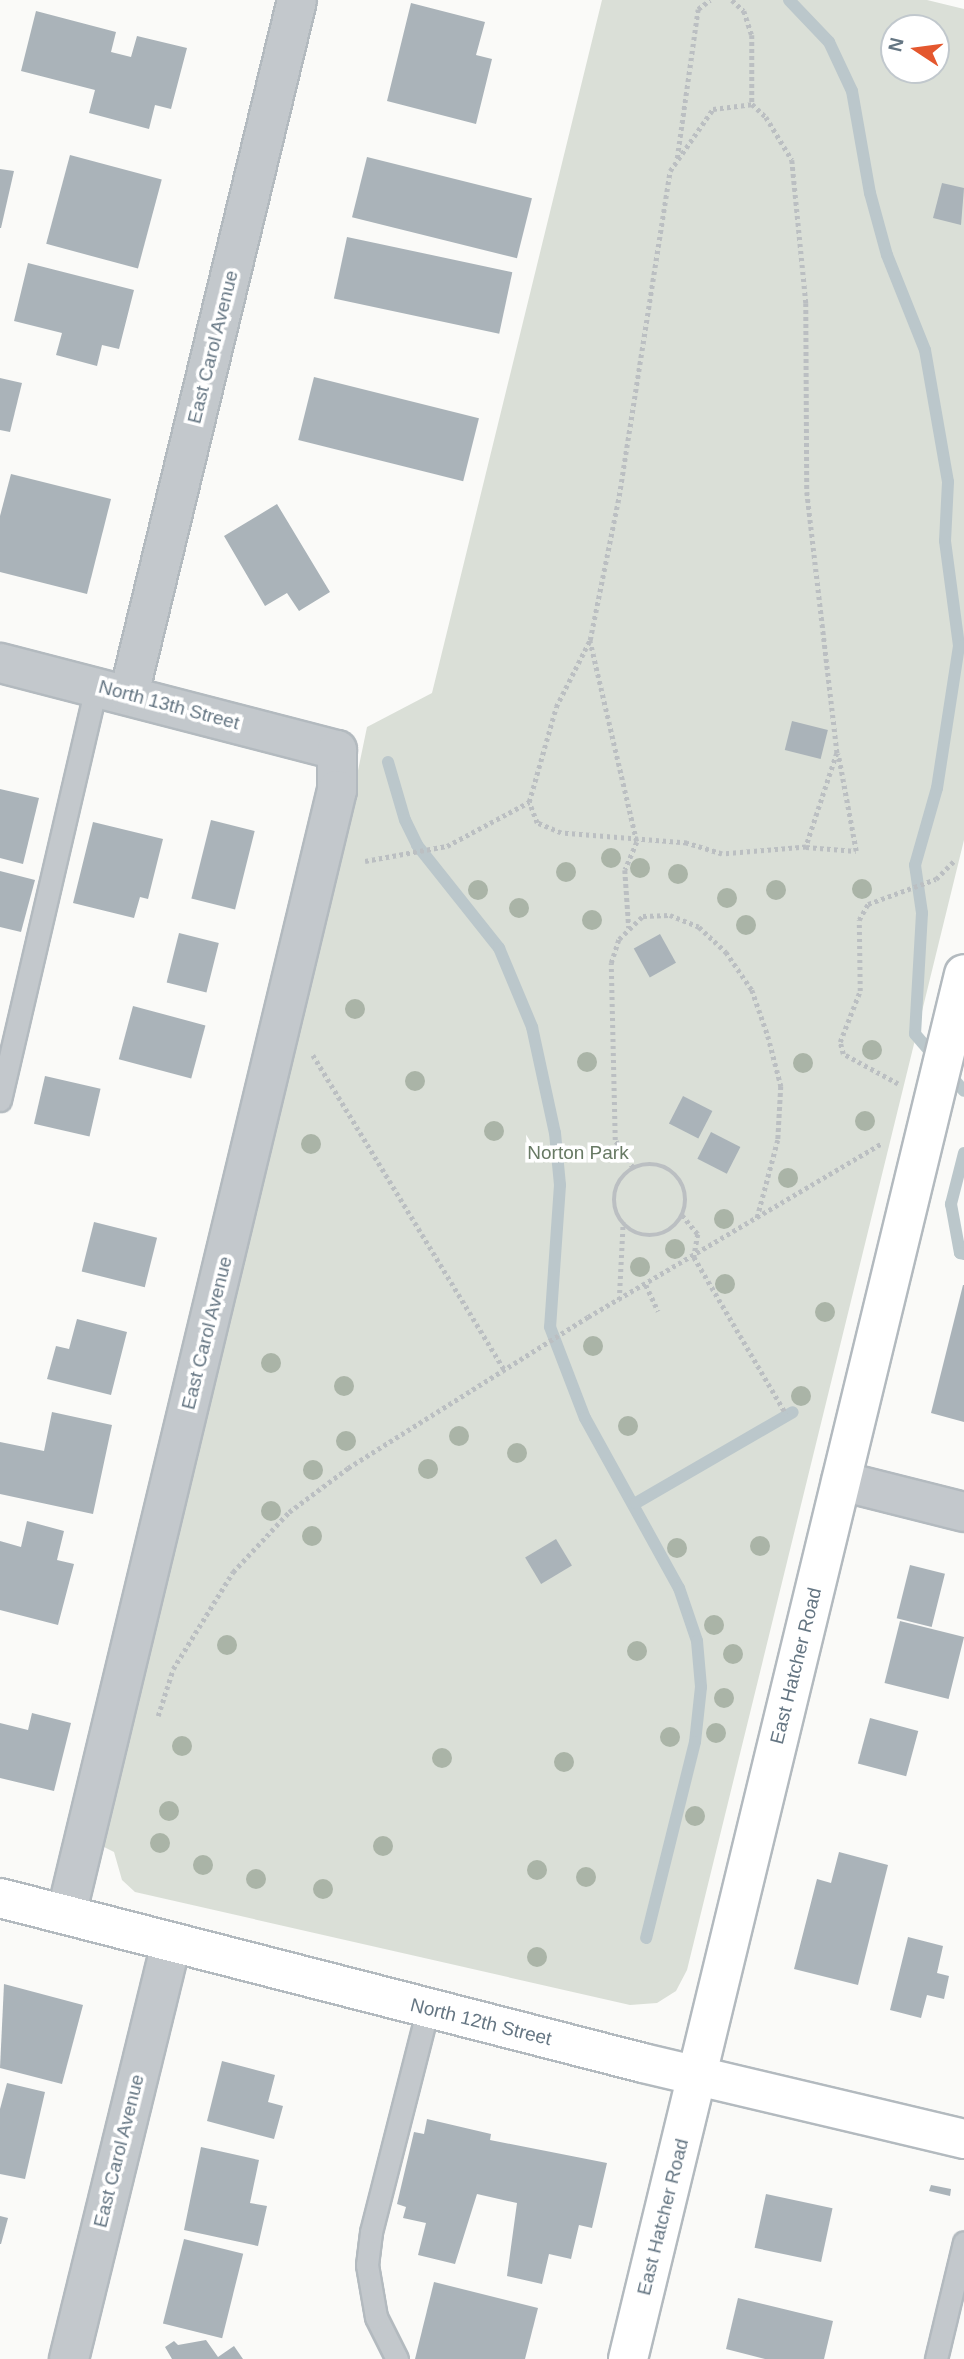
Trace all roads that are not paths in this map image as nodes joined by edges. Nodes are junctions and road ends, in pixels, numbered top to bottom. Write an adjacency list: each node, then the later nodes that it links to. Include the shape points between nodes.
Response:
1 (298, 0): 3 (street, East Carol Avenue)
2 (0, 663): 3 (street, North 13th Street)
3 (112, 690): 4 (street, North 13th Street); 6 (lane)
4 (337, 750): 10 (street, East Carol Avenue, via 337,790)
5 (964, 974): 7 (street, East Hatcher Road)
6 (0, 1100)
7 (841, 1481): 8 (street); 13 (street, East Hatcher Road)
8 (964, 1512)
9 (0, 1898): 10 (street, North 12th Street)
10 (66, 1915): 11 (street, North 12th Street)
11 (171, 1944): 12 (street, North 12th Street); 16 (street, East Carol Avenue)
12 (428, 2009): 13 (street, North 12th Street); 17 (lane, via 371,2232 367,2265 376,2317)
13 (698, 2075): 14 (street, North 12th Street); 18 (street, East Hatcher Road)
14 (964, 2139)
15 (964, 2242): 19 (lane)
16 (69, 2359)
17 (397, 2359)
18 (628, 2359)
19 (936, 2359)

